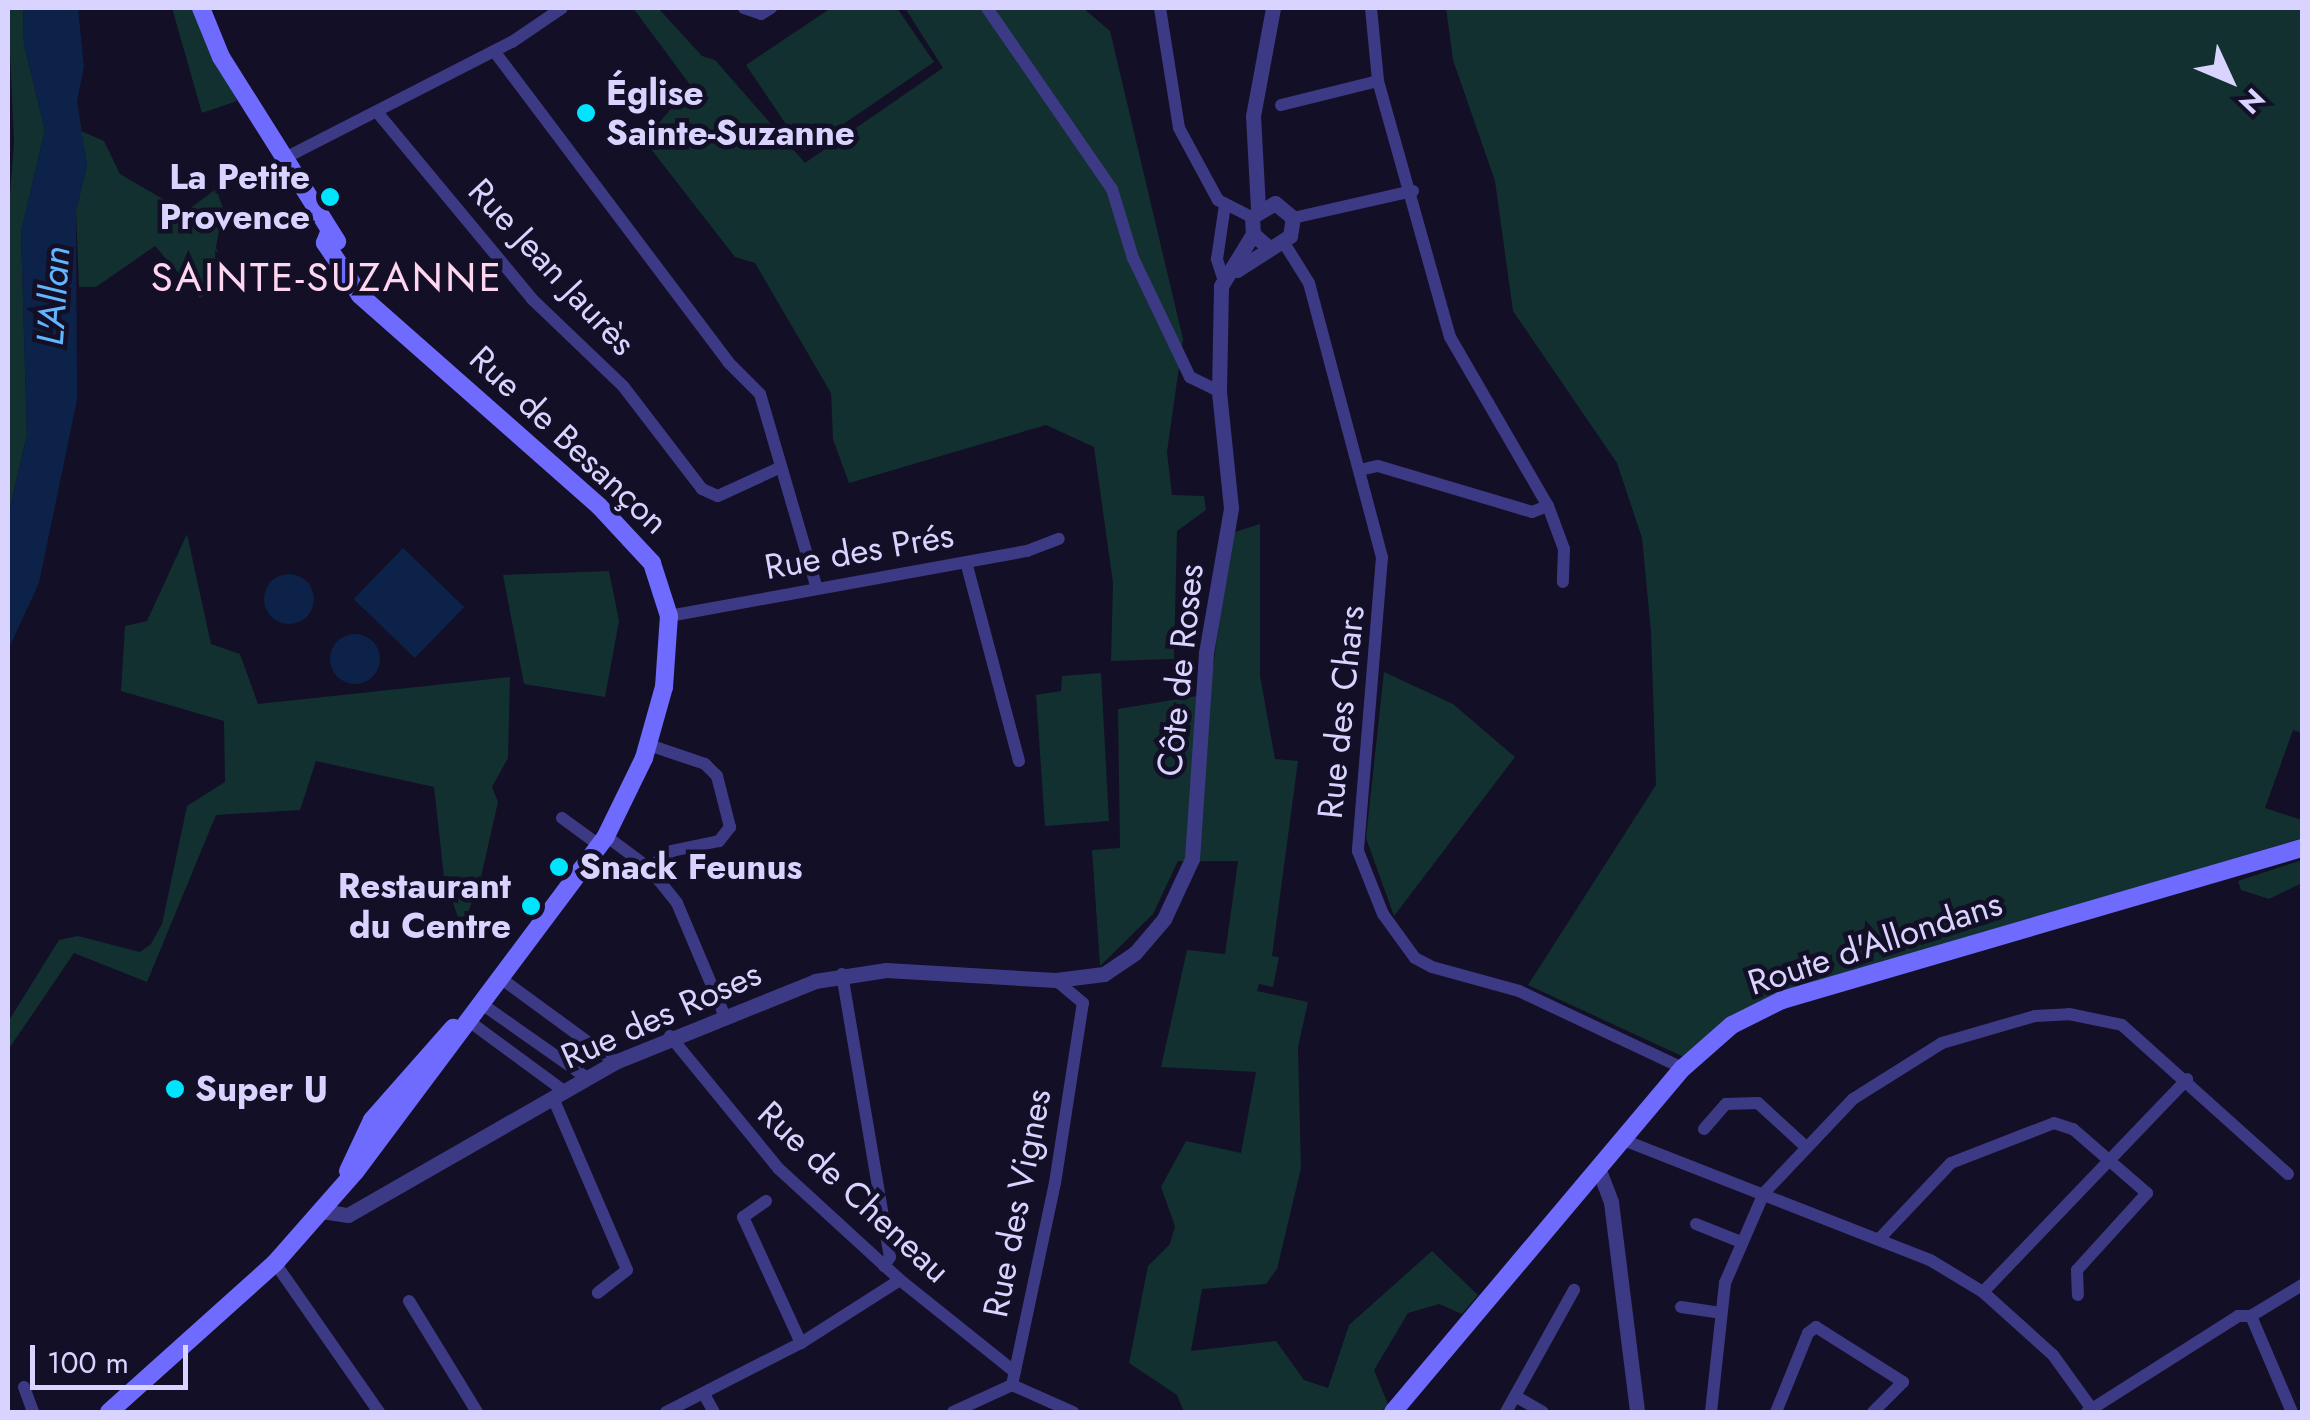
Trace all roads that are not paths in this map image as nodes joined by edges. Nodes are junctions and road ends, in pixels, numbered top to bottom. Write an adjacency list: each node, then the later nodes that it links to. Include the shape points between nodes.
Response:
1 (201, 8): 14 (main road, Rue de Besançon, via 221,57)
2 (562, 8): 9 (street)
3 (744, 8): 8 (street)
4 (987, 8): 22 (street, via 1112,189 1132,258 1190,377)
5 (1160, 8): 16 (street, via 1178,128)
6 (1273, 8): 13 (street, via 1256,91)
7 (1371, 8): 10 (street)
8 (766, 11)
9 (494, 52): 12 (street); 23 (street, via 728,362 760,394)
10 (1378, 81): 11 (street); 15 (street)
11 (1282, 105)
12 (377, 112): 14 (street); 23 (street, Rue Jean Jaurès, via 532,299 623,386 702,489 718,496)
13 (1258, 148): 17 (street); 18 (street)
14 (283, 160): 30 (main road, Rue de Besançon, via 360,295 618,524 657,572)
15 (1413, 191): 18 (street); 25 (street, via 1450,337)
16 (1225, 205): 17 (street); 21 (street)
17 (1255, 212): 18 (street); 19 (street)
18 (1288, 212): 20 (street)
19 (1253, 234): 20 (street); 21 (street)
20 (1276, 244): 21 (street); 24 (street, Rue des Chars, via 1309,284)
21 (1222, 285): 22 (street, Côte de Roses)
22 (1219, 391): 39 (street, Côte de Roses, via 1230,508 1206,653 1192,859 1164,919 1135,953 1104,974)
23 (781, 467): 29 (street)
24 (1360, 470): 25 (street, via 1378,466 1532,512); 45 (street, Rue des Chars, via 1382,558 1383,600 1358,850 1384,914 1416,958 1519,991)
25 (1548, 506): 28 (street, via 1564,550)
26 (1058, 539): 27 (street, Rue des Prés)
27 (966, 562): 29 (street, Rue des Prés); 32 (street)
28 (1563, 582)
29 (818, 589): 30 (street, Rue des Prés)
30 (669, 616): 31 (main road, Rue de Besançon, via 664,687)
31 (649, 745): 34 (main road, Rue de Besançon); 36 (street, via 705,764 717,776 730,827 719,841 672,851)
32 (1018, 761)
33 (562, 818): 34 (street)
34 (602, 841): 36 (street); 38 (main road, Rue de Besançon)
35 (2302, 848): 45 (main road, Route d'Allondans, via 1782,1000 1732,1025)
36 (649, 868): 41 (street, via 686,918)
37 (842, 974): 39 (street, Rue des Roses); 41 (street, Rue des Roses); 62 (street, via 890,1257)
38 (499, 977): 40 (main road, Rue de Besançon); 44 (street)
39 (1056, 980): 74 (street, Rue des Vignes, via 1083,1003 1055,1183)
40 (480, 1002): 42 (main road, Rue de Besançon); 46 (street)
41 (724, 1014): 43 (street, Rue des Roses)
42 (466, 1020): 48 (street); 57 (main road, Rue de Besançon, via 429,1048 382,1108)
43 (670, 1036): 44 (street, Rue des Roses); 62 (street, Rue de Cheneau, via 724,1110)
44 (615, 1062): 46 (street, Rue des Roses)
45 (1683, 1068): 50 (main road, Route d'Allondans)
46 (587, 1078): 48 (street, Rue des Roses)
47 (2187, 1079): 51 (street, via 2122,1025 2069,1014 2035,1016 1916,1055); 52 (street); 54 (street)
48 (559, 1095): 57 (street, Rue des Roses, via 348,1216); 67 (street, via 627,1270)
49 (1704, 1129): 51 (street, via 1726,1104 1758,1103)
50 (1626, 1141): 53 (main road, Route d'Allondans); 55 (street)
51 (1804, 1146): 55 (street)
52 (2109, 1160): 59 (street, via 2073,1129 2054,1123 1951,1163); 66 (street); 68 (street, via 2147,1193 2077,1270)
53 (1600, 1173): 86 (main road, Route d'Allondans); 89 (street, via 1611,1202)
54 (2288, 1174)
55 (1764, 1193): 59 (street); 60 (street)
56 (766, 1201): 73 (street, via 743,1217)
57 (322, 1211): 61 (main road, Rue de Besançon)
58 (1696, 1224): 60 (street)
59 (1881, 1237): 66 (street)
60 (1741, 1242): 71 (street)
61 (275, 1263): 79 (main road, Rue de Besançon); 80 (street)
62 (884, 1266): 63 (street, Rue de Cheneau)
63 (900, 1280): 73 (street); 74 (street, Rue de Cheneau)
64 (2302, 1285): 72 (street)
65 (1574, 1290): 77 (street)
66 (1984, 1292): 93 (street, via 2053,1355)
67 (598, 1293)
68 (2078, 1295)
69 (409, 1301): 81 (street)
70 (1682, 1307): 71 (street)
71 (1721, 1312): 90 (street)
72 (2251, 1316): 93 (street, via 2238,1316); 94 (street)
73 (801, 1343): 76 (street)
74 (1013, 1378): 84 (street); 85 (street, Rue de Cheneau)
75 (24, 1386): 78 (street)
76 (705, 1396): 82 (street); 83 (street)
77 (1516, 1396): 87 (street); 88 (street)
78 (34, 1412)
79 (109, 1412)
80 (379, 1412)
81 (477, 1412)
82 (666, 1412)
83 (714, 1412)
84 (953, 1412)
85 (1073, 1412)
86 (1393, 1412)
87 (1506, 1412)
88 (1543, 1412)
89 (1637, 1412)
90 (1711, 1412)
91 (1776, 1412): 92 (street, via 1808,1332 1816,1327 1903,1382)
92 (1873, 1412)
93 (2091, 1412)
94 (2292, 1412)

